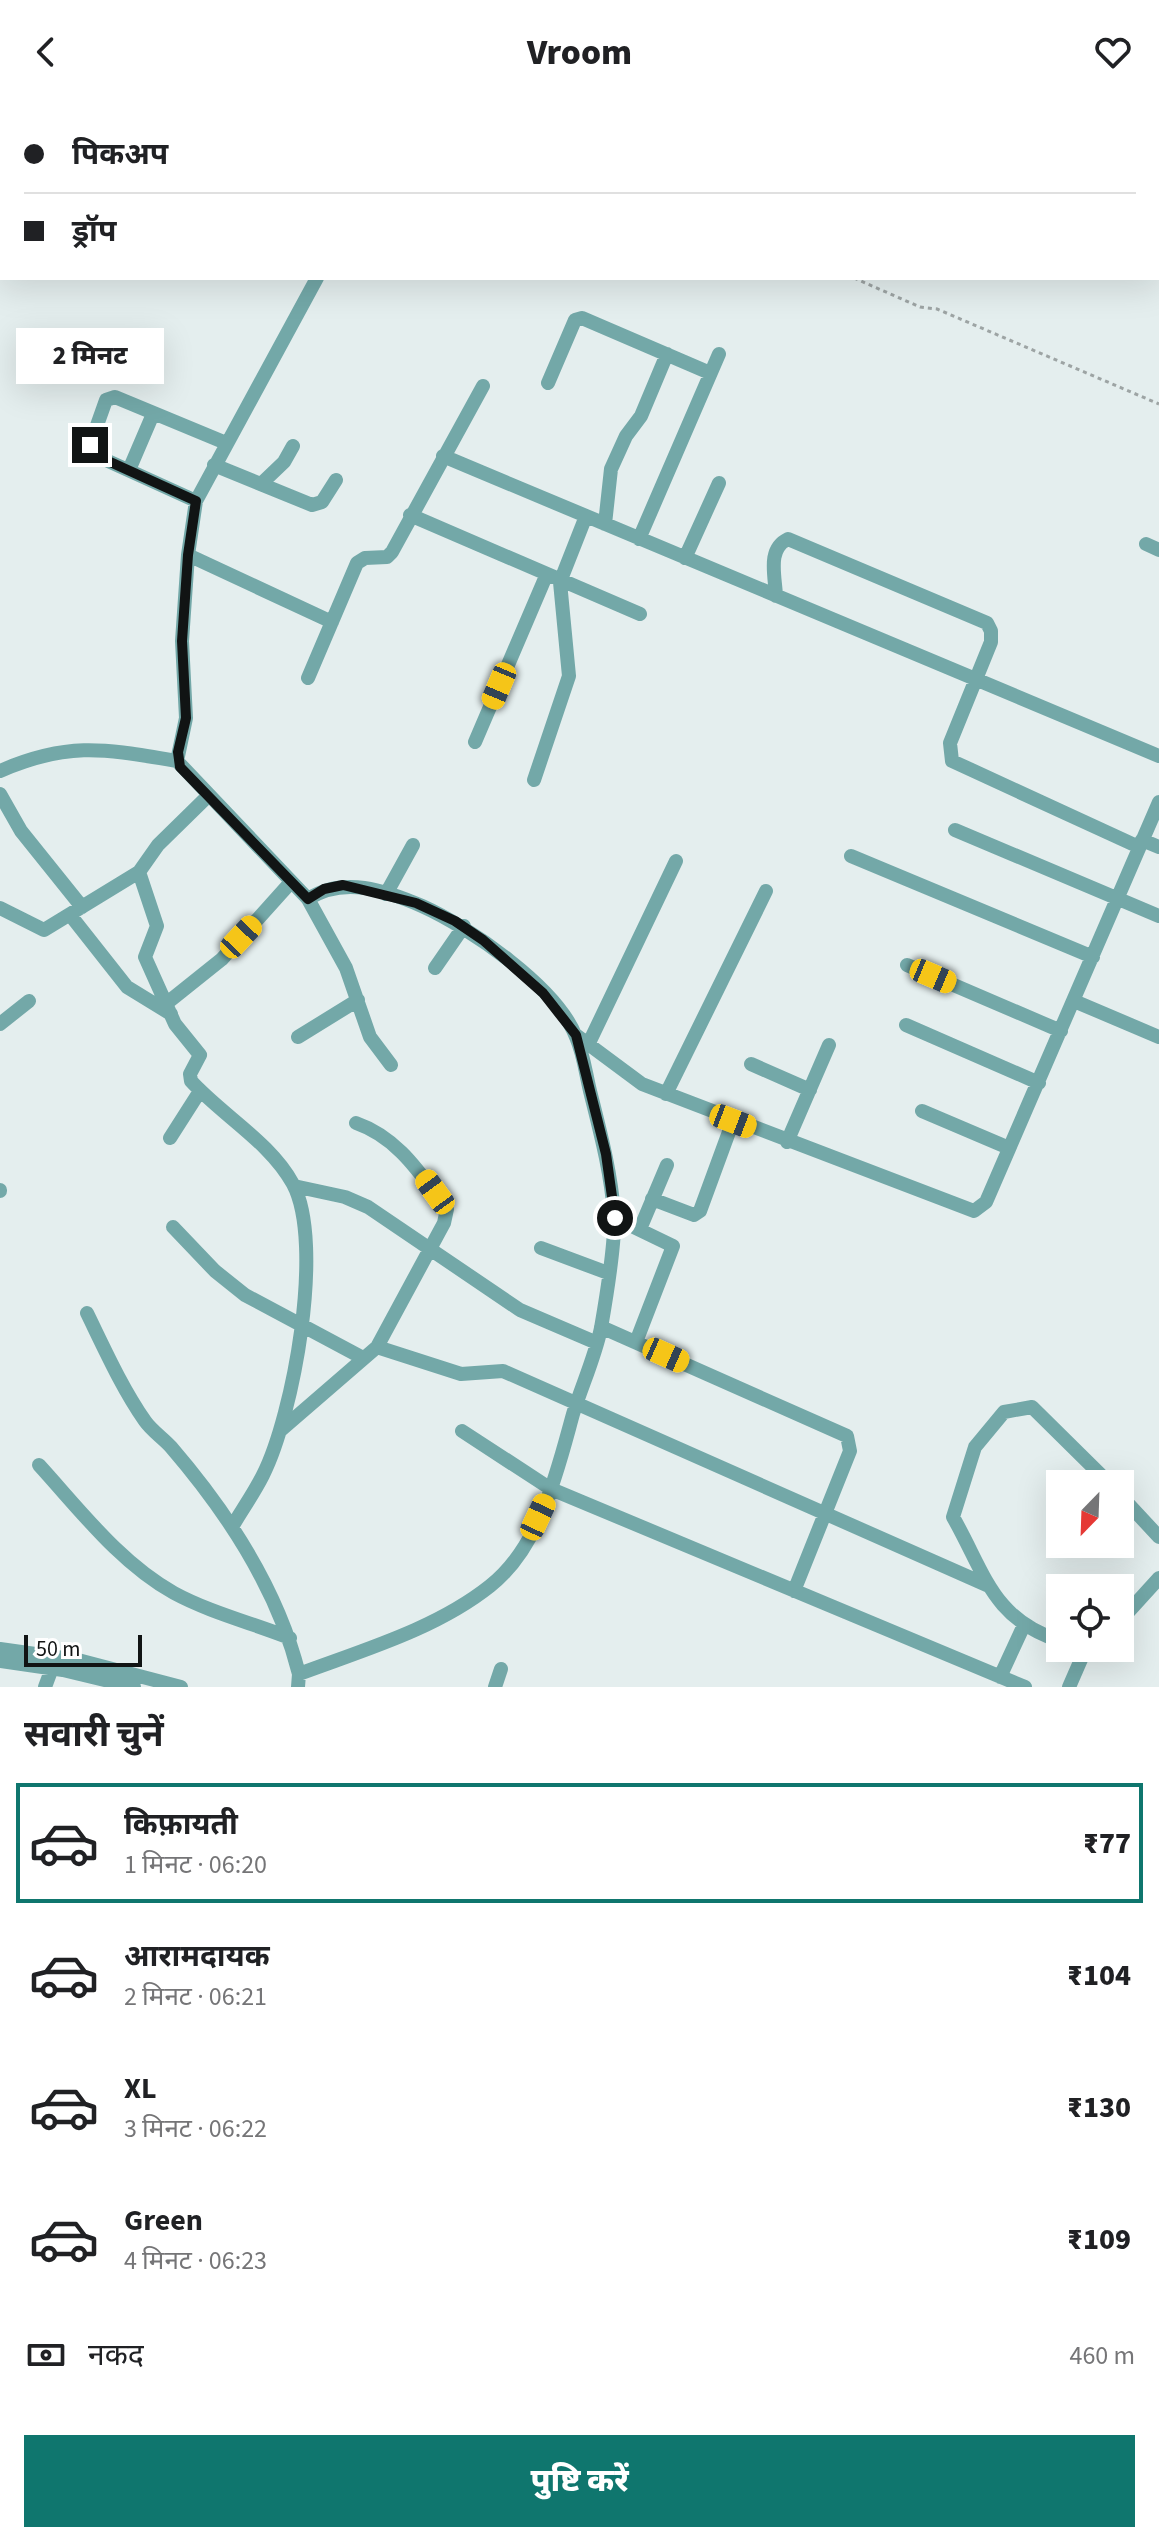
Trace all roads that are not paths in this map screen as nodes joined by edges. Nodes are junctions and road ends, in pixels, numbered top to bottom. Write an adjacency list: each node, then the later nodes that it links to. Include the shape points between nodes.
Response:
1 (316, 280): 8 (street)
2 (667, 354): 4 (street); 5 (street, via 582,318 575,320); 19 (street, via 611,469)
3 (719, 354): 4 (street)
4 (710, 373): 20 (street)
5 (548, 383)
6 (483, 386): 10 (street)
7 (153, 414): 8 (street); 12 (street); 12 (street, via 115,397 106,400 90,448)
8 (226, 443): 11 (street)
9 (293, 446): 15 (street)
10 (443, 456): 17 (street); 18 (street)
11 (214, 465): 15 (street); 16 (street)
12 (129, 470): 16 (street)
13 (336, 480): 15 (street, via 322,502 312,505)
14 (719, 483): 22 (street)
15 (261, 484)
16 (196, 501): 21 (street)
17 (410, 515): 23 (street); 26 (street, via 387,557 360,559)
18 (586, 516): 19 (street); 23 (street)
19 (605, 524): 20 (street)
20 (639, 539): 22 (street)
21 (188, 555): 26 (street); 31 (street, via 182,641 186,718)
22 (685, 558): 24 (street)
23 (553, 579): 25 (street); 29 (street); 33 (street, via 570,657 569,676)
24 (776, 596): 28 (street); 28 (street, via 774,552 788,539 987,623 991,642)
25 (640, 614)
26 (332, 622): 27 (street)
27 (308, 678)
28 (976, 678): 30 (street); 38 (street, via 950,743 952,761)
29 (475, 742)
30 (1159, 756)
31 (177, 761): 32 (street, via 93,747 43,755); 35 (street)
32 (0, 771)
33 (534, 780)
34 (0, 794): 50 (street)
35 (208, 796): 43 (street, via 158,845); 44 (street)
36 (1159, 802): 38 (street)
37 (955, 830): 47 (street)
38 (1141, 844): 40 (street); 47 (street)
39 (413, 845): 46 (street)
40 (1159, 847)
41 (851, 856): 53 (street)
42 (676, 861): 66 (street)
43 (139, 872): 50 (street); 59 (street, via 157,926 145,957)
44 (291, 882): 48 (street); 59 (street)
45 (766, 891): 73 (street)
46 (386, 894): 48 (street, via 343,885); 52 (street)
47 (1118, 898): 51 (street); 53 (street)
48 (308, 899): 56 (street)
49 (0, 908): 50 (street, via 44,930)
50 (77, 912): 59 (street, via 127,987)
51 (1159, 916)
52 (464, 926): 55 (street); 63 (street, via 523,974)
53 (1093, 957): 58 (street)
54 (907, 965): 62 (street)
55 (435, 968)
56 (358, 1000): 64 (street); 69 (street, via 370,1037)
57 (29, 1001): 60 (street)
58 (1074, 1001): 62 (street); 65 (street)
59 (169, 1008): 72 (street, via 200,1055 190,1074)
60 (0, 1024)
61 (906, 1025): 70 (street)
62 (1061, 1031): 70 (street)
63 (576, 1035): 66 (street); 83 (street, via 606,1154)
64 (298, 1037)
65 (1159, 1037)
66 (588, 1045): 73 (street, via 627,1075)
67 (829, 1045): 71 (street)
68 (751, 1064): 71 (street)
69 (391, 1065)
70 (1039, 1083): 79 (street)
71 (810, 1090): 78 (street)
72 (200, 1091): 77 (street); 81 (street, via 279,1162)
73 (666, 1094): 75 (street)
74 (922, 1111): 79 (street)
75 (733, 1121): 78 (street); 82 (street, via 700,1211 694,1215)
76 (356, 1123): 86 (street, via 407,1156 447,1209)
77 (170, 1138)
78 (787, 1142): 79 (street, via 974,1211 986,1202)
79 (1009, 1148)
80 (667, 1165): 82 (street)
81 (294, 1186): 86 (street, via 358,1201); 90 (street, via 306,1240)
82 (652, 1199): 85 (street)
83 (615, 1218): 85 (street); 88 (street)
84 (173, 1227): 90 (street, via 231,1286)
85 (640, 1229): 92 (street, via 673,1248)
86 (430, 1248): 93 (street, via 520,1310); 94 (street)
87 (541, 1248): 88 (street)
88 (608, 1273): 91 (street)
89 (87, 1313): 104 (street, via 147,1423)
90 (302, 1324): 95 (street); 97 (street)
91 (601, 1327): 92 (street); 93 (street)
92 (636, 1342): 103 (street, via 847,1436 850,1451)
93 (597, 1343): 96 (street)
94 (377, 1347): 95 (street); 96 (street, via 461,1374 503,1371)
95 (363, 1358): 97 (street)
96 (577, 1401): 101 (street); 103 (street)
97 (281, 1430): 104 (street, via 264,1475)
98 (462, 1431): 101 (street)
99 (39, 1465): 112 (street, via 120,1553 155,1581)
100 (1096, 1470): 107 (street, via 1032,1407 1004,1412 975,1447 953,1517)
101 (551, 1489): 108 (street); 119 (street, via 525,1544 493,1585 452,1611)
102 (1134, 1510): 105 (street)
103 (825, 1516): 107 (street); 108 (street)
104 (232, 1527): 112 (street)
105 (1159, 1537)
106 (1159, 1578): 109 (street)
107 (989, 1586): 110 (street, via 1002,1607)
108 (794, 1591): 118 (street)
109 (1134, 1606)
110 (1024, 1625): 111 (street); 118 (street)
111 (1046, 1635)
112 (290, 1638): 119 (street)
113 (0, 1649): 122 (street, via 78,1660)
114 (0, 1661): 116 (street)
115 (1080, 1662): 125 (street)
116 (52, 1668): 120 (street); 121 (street)
117 (501, 1669): 123 (street)
118 (1000, 1677): 124 (street)
119 (298, 1680)
120 (45, 1687)
121 (134, 1687)
122 (181, 1687)
123 (495, 1687)
124 (1025, 1687)
125 (1069, 1687)

